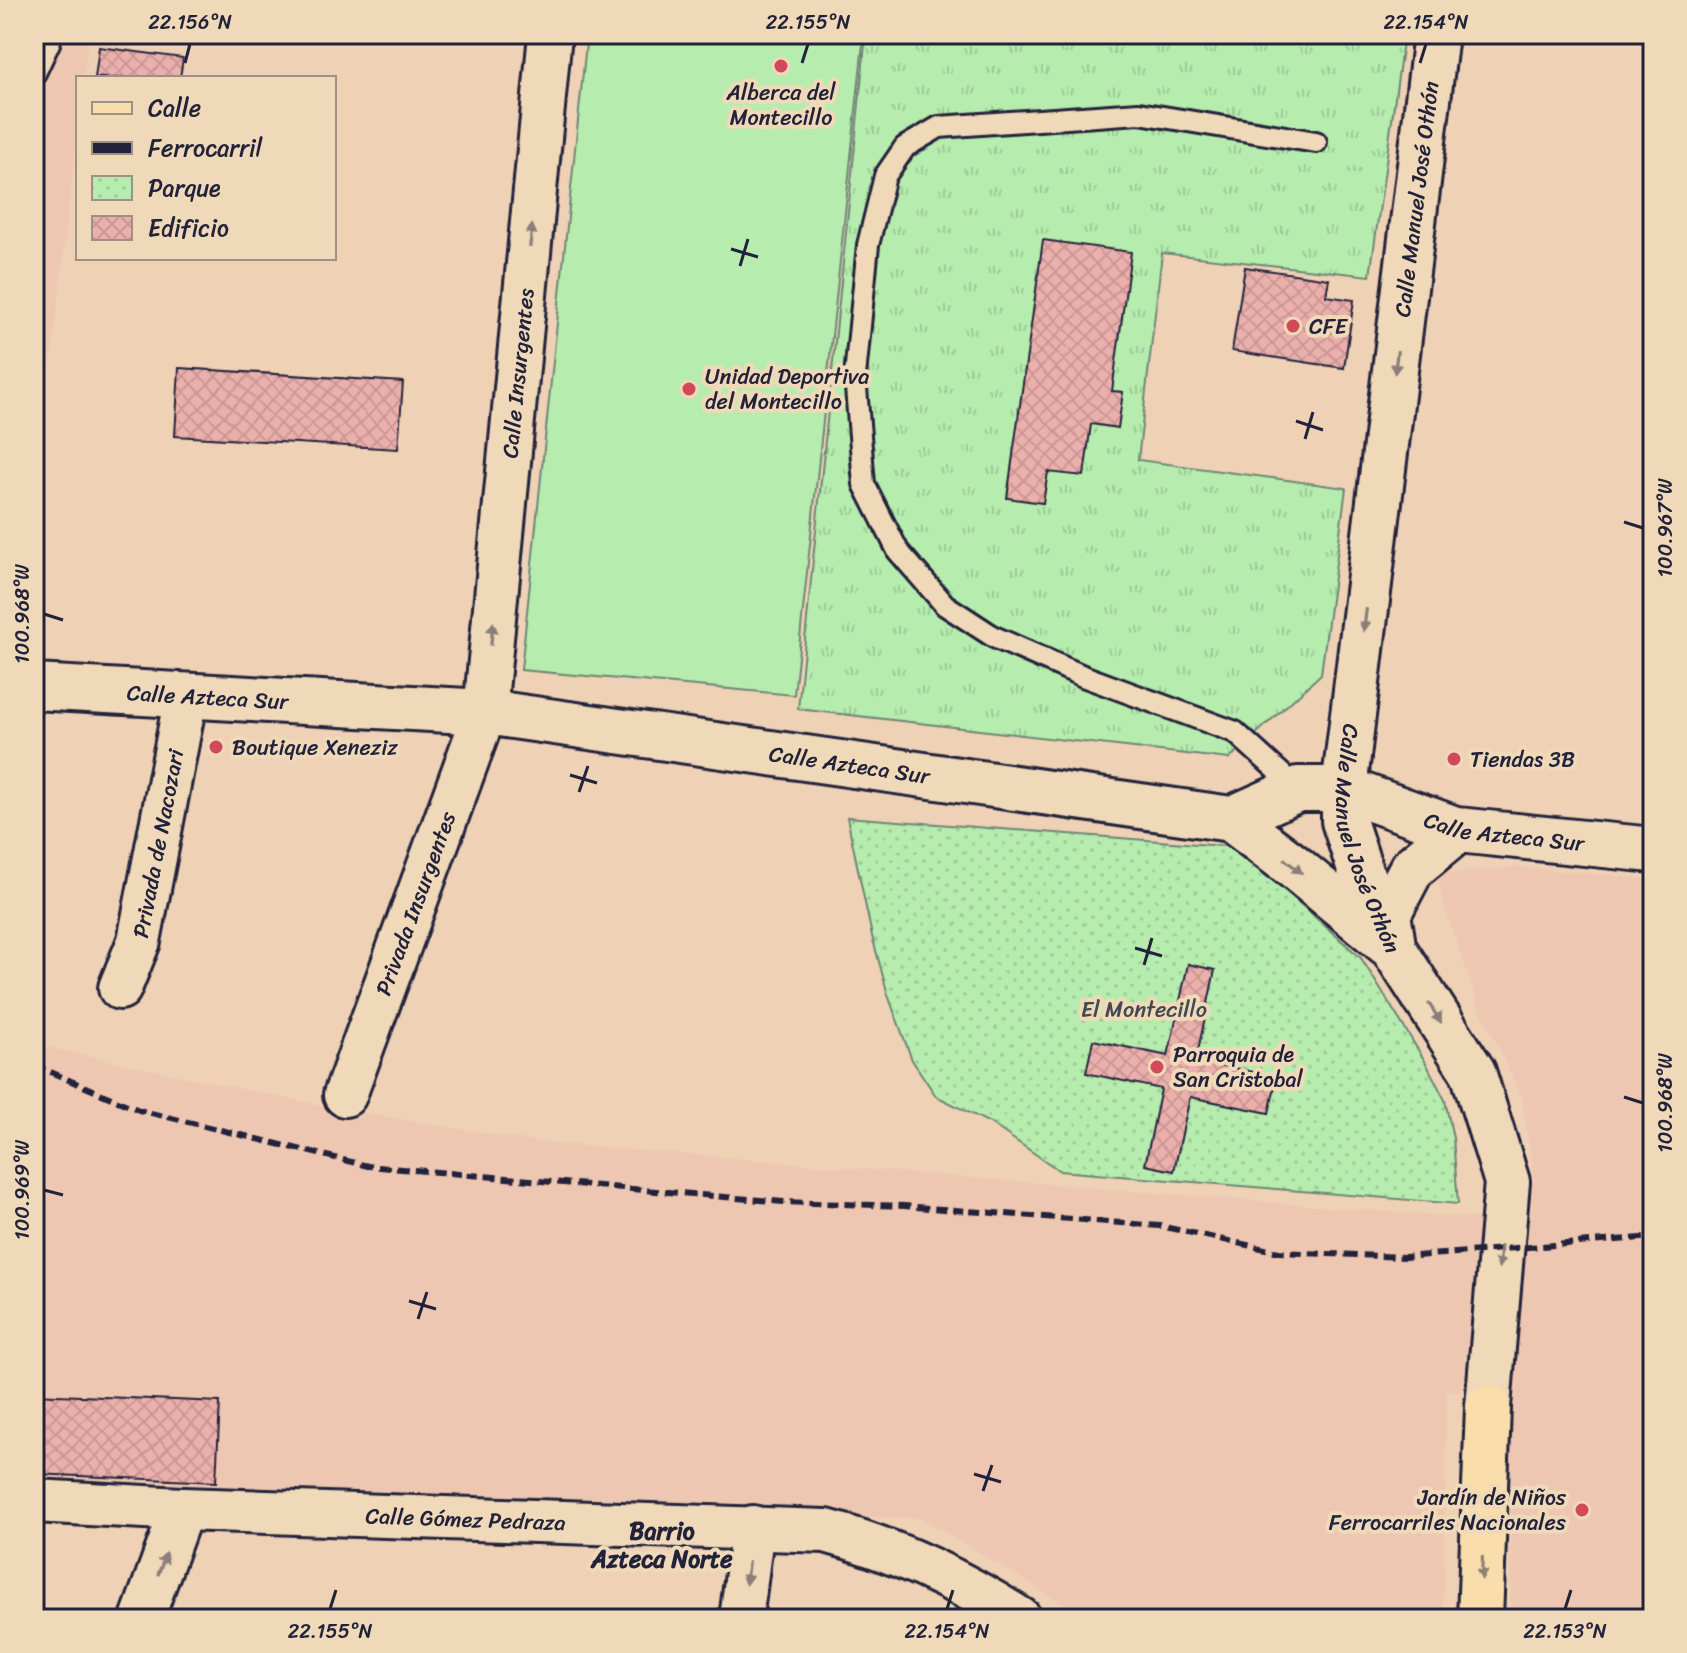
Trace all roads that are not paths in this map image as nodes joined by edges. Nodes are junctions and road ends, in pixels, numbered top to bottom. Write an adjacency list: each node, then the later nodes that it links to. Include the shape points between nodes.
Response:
1 (50, 34): 4 (lane)
2 (550, 34): 8 (street, Calle Insurgentes, one-way to 2)
3 (1436, 34): 10 (street, Calle Manuel José Othón, one-way to 10)
4 (34, 75)
5 (1316, 142): 9 (lane, via 1139,113 939,127 905,147 885,176 868,245 855,376 864,484 898,551 945,605 1007,643 1235,732)
6 (34, 687): 7 (street, Calle Azteca Sur)
7 (186, 696): 8 (street, Calle Azteca Sur); 15 (street, Privada de Nacozari, via 139,941)
8 (485, 712): 11 (street, Calle Azteca Sur); 16 (street, Privada Insurgentes)
9 (1298, 789): 10 (street, Calle Azteca Sur); 11 (street, Calle Azteca Sur)
10 (1344, 789): 12 (street, Calle Azteca Sur); 14 (street, Calle Manuel José Othón, via 1344,821)
11 (1231, 819): 14 (street, one-way to 14)
12 (1458, 830): 13 (street, Calle Azteca Sur); 14 (street, via 1412,868 1388,914)
13 (1653, 850)
14 (1393, 948): 17 (street, Calle Manuel José Othón, one-way to 17, via 1473,1072 1507,1182)
15 (120, 988)
16 (345, 1095)
17 (1488, 1407): 24 (main road, Calle Manuel José Othón, one-way to 24)
18 (34, 1501): 19 (street, Calle Gómez Pedraza)
19 (182, 1509): 20 (street, Calle Gómez Pedraza); 22 (street, one-way to 19)
20 (753, 1527): 21 (street, Calle Gómez Pedraza, via 826,1531 865,1541 916,1560); 23 (street, one-way to 23)
21 (999, 1612)
22 (142, 1619)
23 (741, 1619)
24 (1480, 1619)

